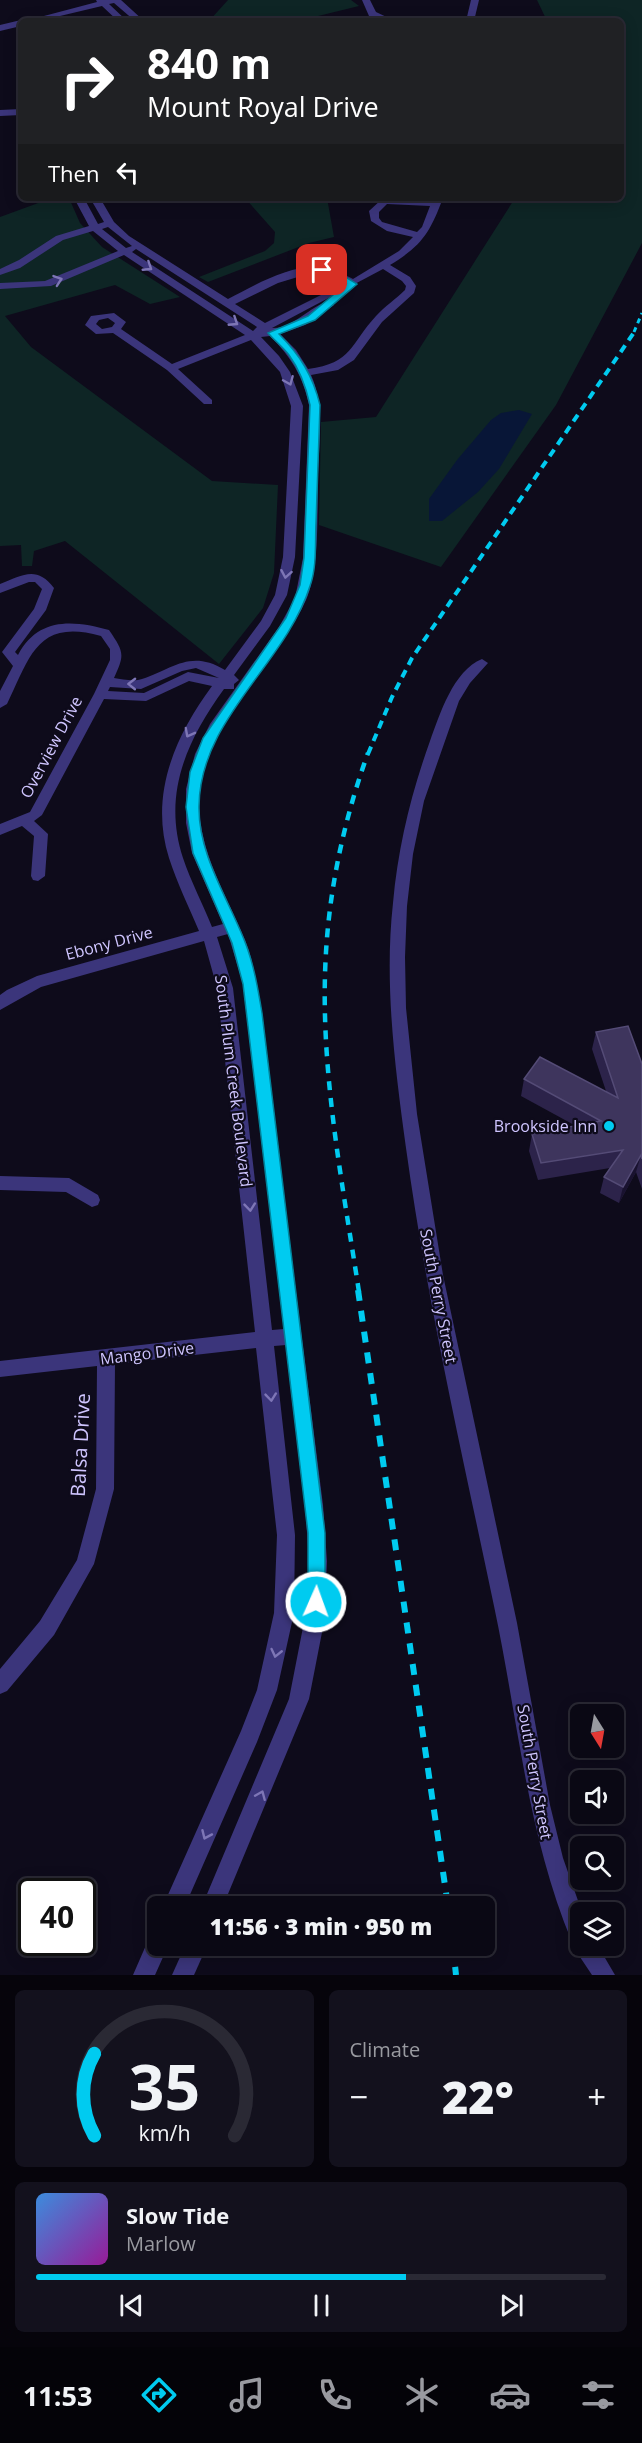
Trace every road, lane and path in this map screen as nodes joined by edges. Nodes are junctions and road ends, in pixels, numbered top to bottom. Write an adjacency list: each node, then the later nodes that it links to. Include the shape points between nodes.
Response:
1 (116, 0): 4 (street); 7 (street)
2 (366, 0): 8 (street, via 372,14)
3 (474, 0): 9 (street)
4 (101, 2): 5 (street); 6 (street)
5 (40, 18)
6 (120, 18)
7 (137, 18)
8 (380, 18)
9 (471, 18)
10 (18, 24): 11 (street)
11 (0, 28)
12 (18, 112): 13 (street)
13 (0, 113)
14 (80, 201): 18 (street, South Plum Creek Boulevard)
15 (97, 201): 17 (street, South Plum Creek Boulevard)
16 (437, 201): 19 (street); 19 (street, via 385,201 374,211 379,224)
17 (110, 224): 18 (street); 20 (street, South Plum Creek Boulevard)
18 (95, 228): 21 (street, South Plum Creek Boulevard); 23 (street, via 65,235)
19 (421, 236): 22 (street)
20 (138, 246): 21 (street); 28 (street, South Plum Creek Boulevard)
21 (124, 251): 27 (street, one-way to 21, via 47,284); 31 (street, South Plum Creek Boulevard, one-way to 31)
22 (384, 266): 25 (street); 33 (street, via 406,279 410,291 380,318 348,362 337,368)
23 (12, 268): 24 (street); 27 (street, via 9,279)
24 (0, 272)
25 (353, 284): 28 (street, via 332,273 310,270); 30 (street, via 312,318)
26 (0, 286): 27 (street)
27 (22, 287)
28 (228, 303): 30 (street, South Plum Creek Boulevard)
29 (116, 330): 32 (street)
30 (268, 330): 31 (street); 33 (street, South Plum Creek Boulevard, via 292,352)
31 (254, 335): 32 (street); 38 (street, South Plum Creek Boulevard, one-way to 38, via 283,366 296,398 289,557 277,604)
32 (171, 368): 34 (street)
33 (305, 373): 40 (street, South Plum Creek Boulevard, via 315,405 305,585 291,618)
34 (208, 402)
35 (0, 589): 37 (street, via 27,578 38,578 48,588 40,610 8,652)
36 (482, 663): 57 (street, South Perry Street, via 468,673 444,722 407,840 398,907 397,1000 407,1105 439,1308 509,1632 542,1820)
37 (20, 665): 39 (street, Overview Drive, via 30,645 42,634 65,627 87,628 105,633 116,649 116,660); 41 (street)
38 (223, 680): 39 (street, Overview Drive, via 188,676 146,697 125,697); 40 (street, Overview Drive); 46 (street, South Plum Creek Boulevard, one-way to 46, via 196,718 180,750 169,808 176,858)
39 (103, 688): 42 (street, Overview Drive, via 35,816)
40 (242, 688): 45 (street, South Plum Creek Boulevard, via 202,754 192,807 199,853)
41 (0, 704)
42 (25, 821): 43 (street); 44 (street, Overview Drive, via 41,834)
43 (0, 830)
44 (39, 876)
45 (232, 927): 46 (street, Ebony Drive); 50 (street, South Plum Creek Boulevard, via 247,973 256,1023)
46 (208, 934): 47 (street, Ebony Drive, via 37,982); 51 (street, South Plum Creek Boulevard, one-way to 51, via 220,966 230,1026)
47 (0, 1004)
48 (0, 1183): 49 (street, via 69,1185)
49 (92, 1200)
50 (293, 1336): 51 (street, Mango Drive); 56 (street, South Plum Creek Boulevard, one-way to 50, via 291,1724 314,1626 317,1533)
51 (265, 1339): 52 (street, Mango Drive); 55 (street, South Plum Creek Boulevard, one-way to 55, via 286,1535 284,1613 260,1712)
52 (106, 1358): 53 (street, Mango Drive); 54 (street, Balsa Drive, via 105,1489 85,1564 47,1628)
53 (0, 1369)
54 (0, 1684)
55 (178, 1896)
56 (217, 1896)
57 (570, 1912)
58 (153, 1956): 61 (street)
59 (192, 1956): 62 (street)
60 (592, 1956): 63 (street)
61 (144, 1975)
62 (183, 1975)
63 (604, 1975)

